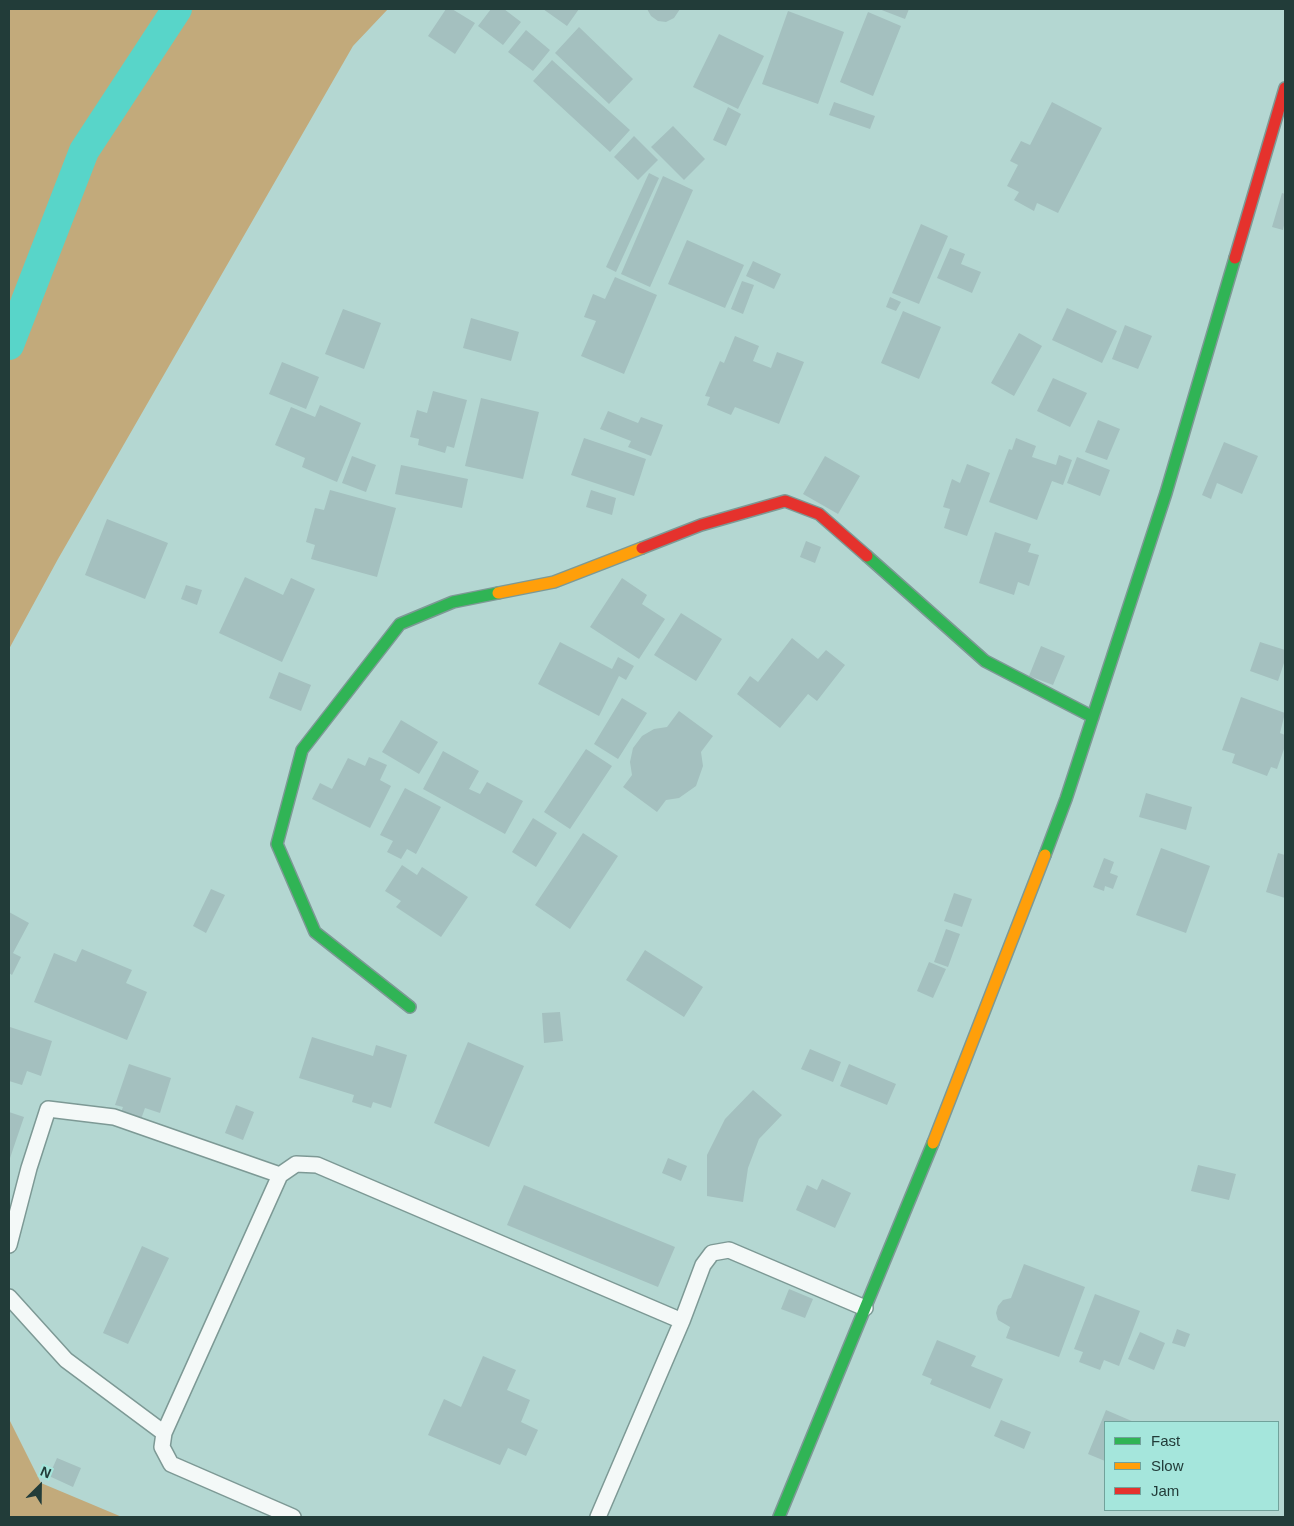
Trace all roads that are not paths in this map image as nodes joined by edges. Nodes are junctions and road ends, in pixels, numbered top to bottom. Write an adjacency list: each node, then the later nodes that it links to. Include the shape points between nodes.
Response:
1 (1285, 88): 2 (street, via 1166,493)
2 (1093, 717): 3 (street, via 985,661 818,514 785,501 701,525 554,582 453,602 400,624 302,750 277,844 315,932); 7 (street, via 1066,799 949,1104)
3 (410, 1007)
4 (280, 1175): 5 (lane, via 114,1117 48,1109); 8 (lane, via 296,1164 318,1165); 9 (lane)
5 (9, 1245)
6 (9, 1297): 9 (lane, via 66,1360)
7 (865, 1308): 8 (lane, via 729,1250 712,1253 703,1265); 12 (street)
8 (682, 1321): 11 (lane)
9 (164, 1433): 10 (lane, via 162,1447 171,1464)
10 (293, 1517)
11 (598, 1517)
12 (779, 1517)

